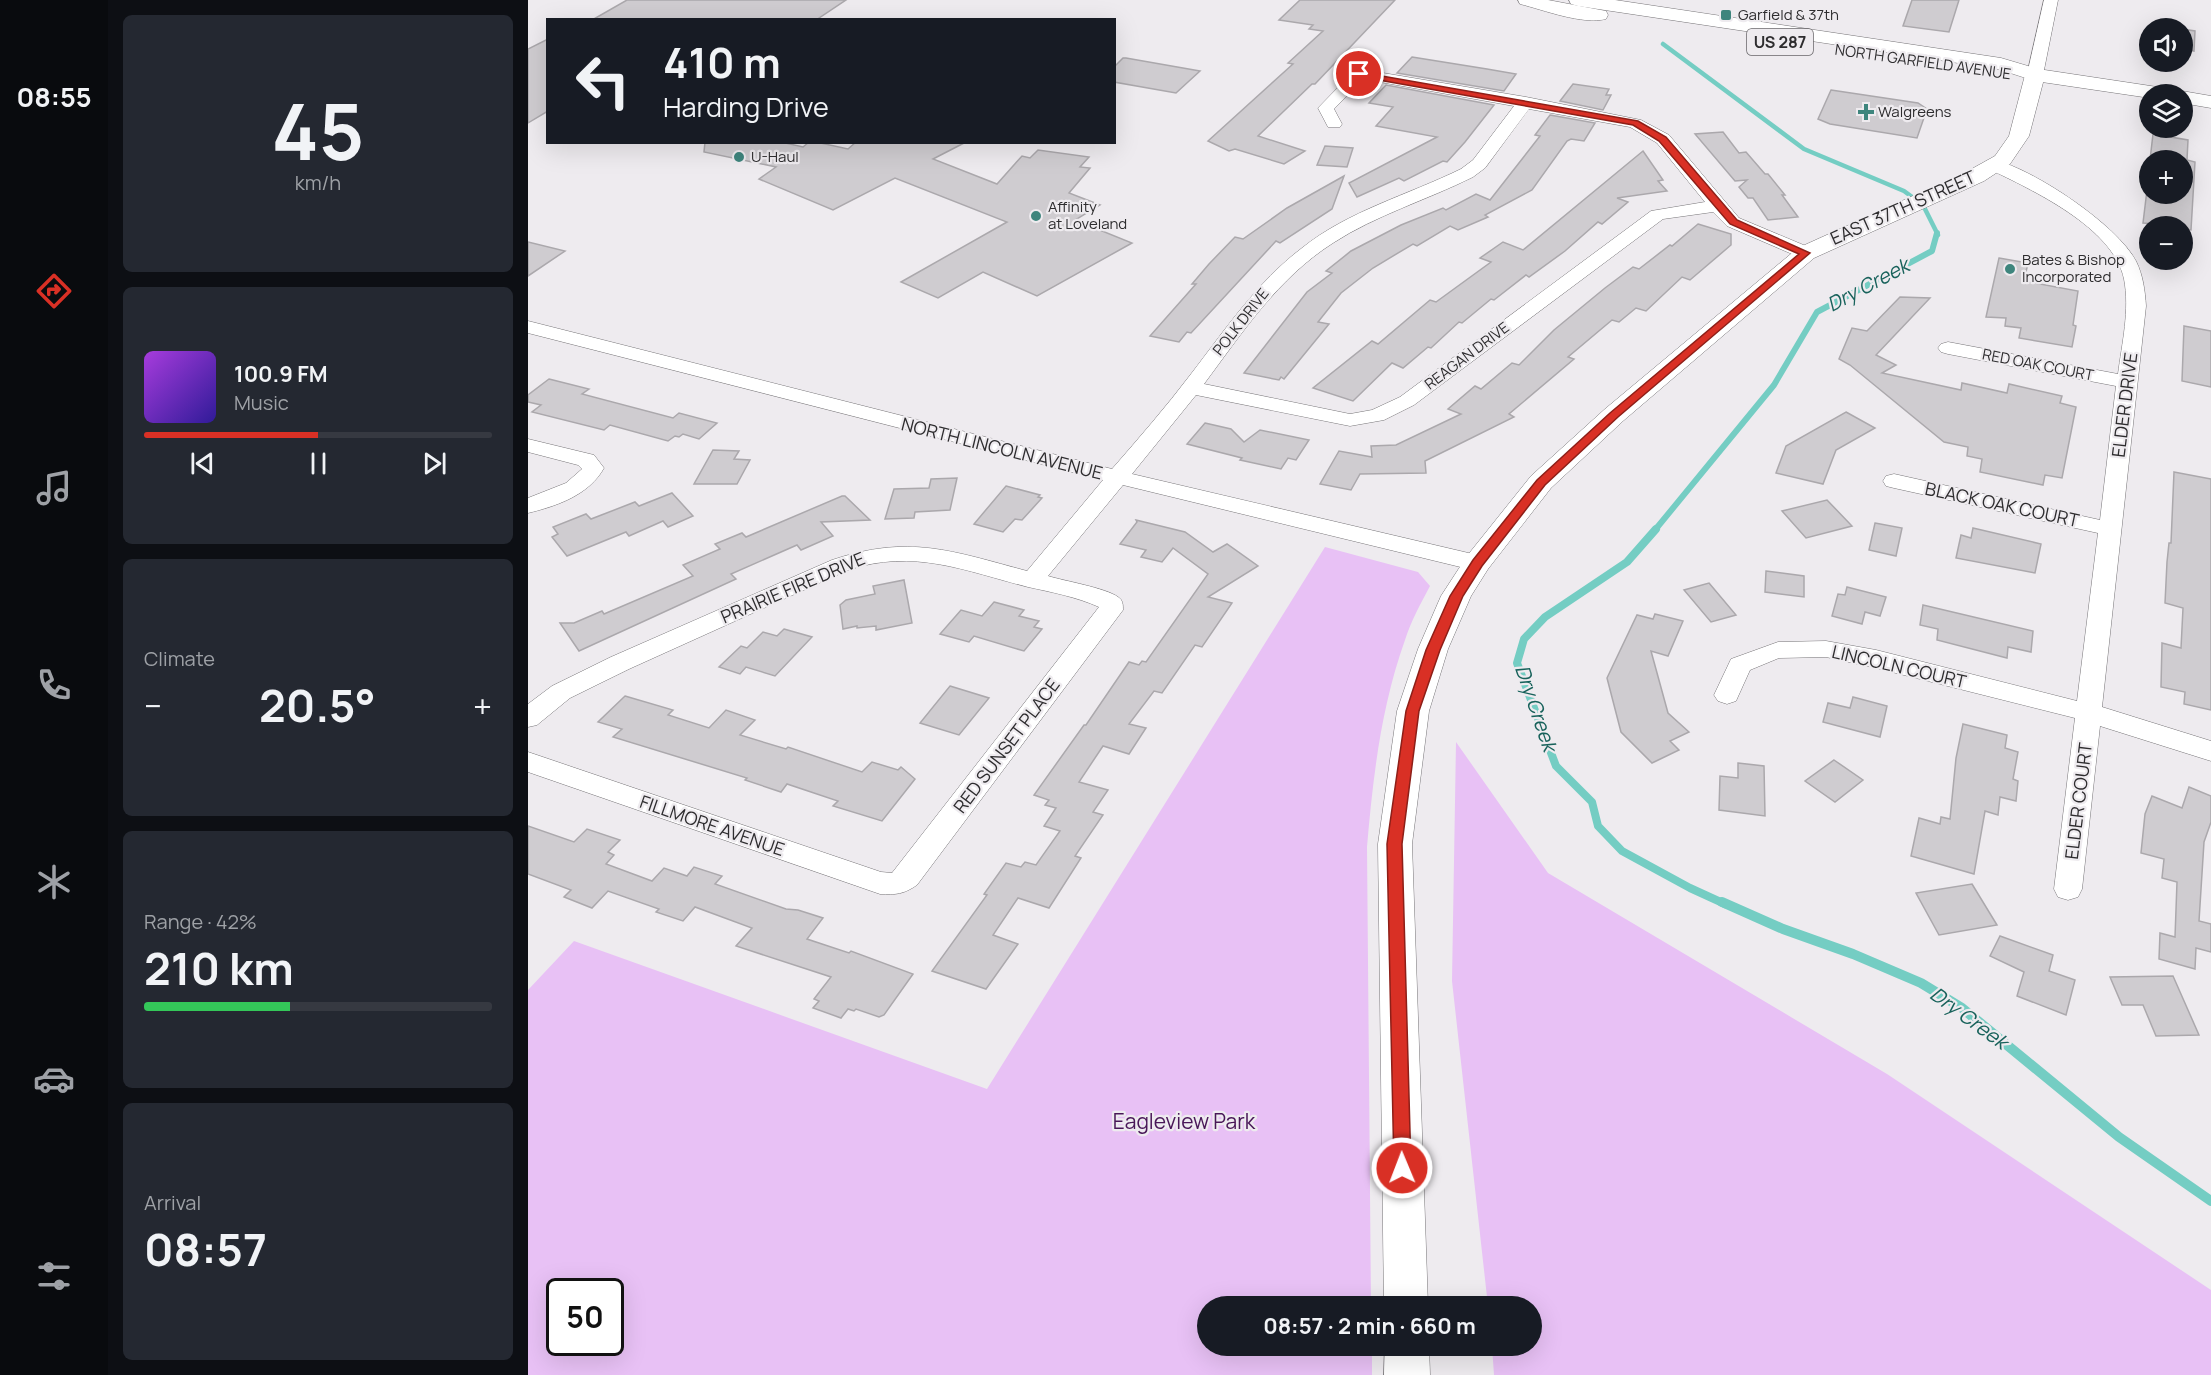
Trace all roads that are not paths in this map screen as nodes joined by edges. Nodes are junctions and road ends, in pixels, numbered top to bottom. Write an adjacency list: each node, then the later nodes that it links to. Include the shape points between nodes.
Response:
1 (1527, 0): 4 (highway, NORTH GARFIELD AVENUE / US 287, via 1564,10 1998,75)
2 (1578, 0): 4 (highway, NORTH GARFIELD AVENUE / US 287, via 2001,64)
3 (2051, 0): 4 (street)
4 (2035, 75): 5 (highway, NORTH GARFIELD AVENUE / US 287); 10 (main road, EAST 37TH STREET, via 2019,136)
5 (2139, 90)
6 (2193, 99): 8 (highway)
7 (1526, 102): 9 (street, via 1359,74 1326,108); 11 (street, via 1644,126 1663,139); 16 (street, POLK DRIVE, via 1479,164 1467,173 1354,223 1290,266 1258,297)
8 (2211, 102)
9 (1334, 124)
10 (1995, 165): 12 (main road, EAST 37TH STREET); 15 (street, ELDER DRIVE, via 2077,212 2125,257 2133,278 2136,306)
11 (1718, 206): 12 (street, via 1744,228); 16 (street, REAGAN DRIVE, via 1668,212 1651,219 1407,401 1377,416 1359,420 1327,417)
12 (1806, 253): 22 (main road, EAST 37TH STREET, via 1541,482)
13 (528, 327): 18 (street, NORTH LINCOLN AVENUE)
14 (1948, 348): 15 (street, RED OAK COURT)
15 (2127, 382): 21 (street, ELDER DRIVE)
16 (1191, 388): 18 (street, POLK DRIVE)
17 (528, 445): 20 (street, via 586,460 593,468 580,484)
18 (1116, 477): 22 (street, NORTH LINCOLN AVENUE); 23 (street, POLK DRIVE)
19 (1894, 482): 21 (street, BLACK OAK COURT)
20 (528, 506)
21 (2110, 529): 26 (street, ELDER DRIVE)
22 (1477, 563): 32 (main road, EAST 37TH STREET, via 1456,596 1413,711 1395,844)
23 (1032, 580): 24 (street, PRAIRIE FIRE DRIVE); 27 (street, PRAIRIE FIRE DRIVE, via 939,555 864,556 620,663 561,692)
24 (1111, 603): 30 (street, RED SUNSET PLACE, via 1111,610 907,877)
25 (1727, 695): 26 (street, LINCOLN COURT, via 1740,665 1759,656 1778,650 1826,649)
26 (2090, 713): 28 (street); 31 (street, ELDER COURT)
27 (528, 718)
28 (2211, 751)
29 (528, 762): 30 (street, FILLMORE AVENUE, via 880,883)
30 (897, 884)
31 (2068, 889)
32 (1406, 1296)
33 (1407, 1356): 34 (main road)
34 (1407, 1375)

